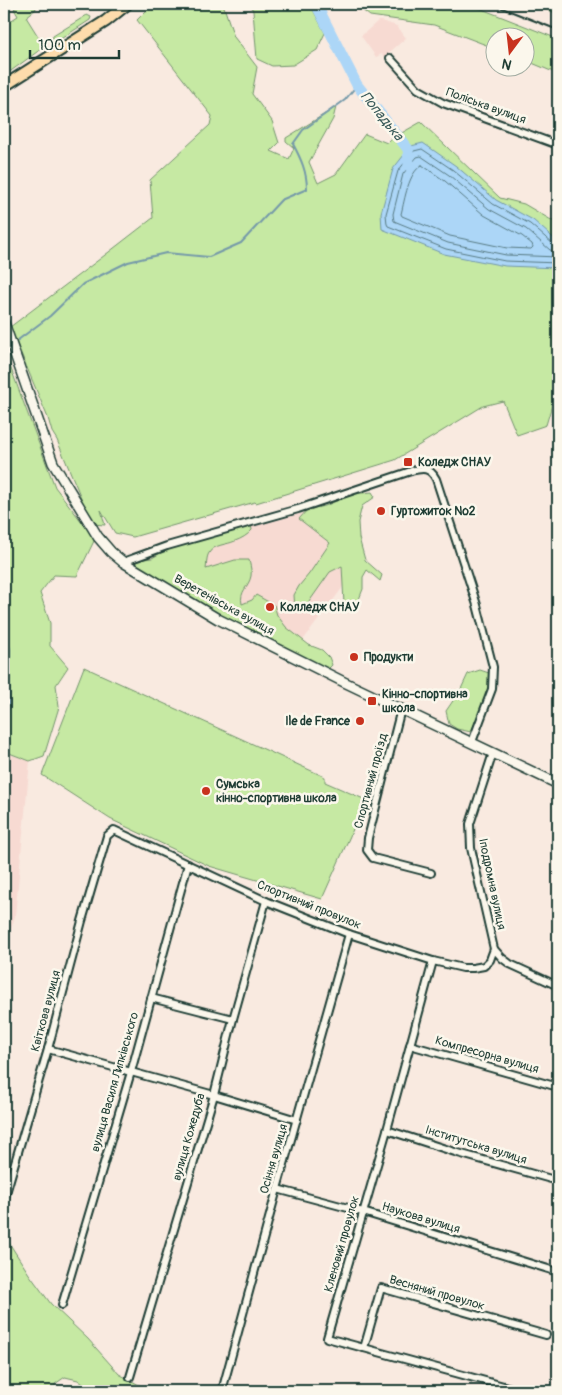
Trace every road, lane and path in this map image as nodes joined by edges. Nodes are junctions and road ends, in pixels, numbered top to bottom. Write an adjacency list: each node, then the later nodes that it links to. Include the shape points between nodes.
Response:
1 (127, 4): 3 (main road)
2 (390, 58): 4 (street, Поліська вулиця, via 418,89 443,103)
3 (4, 86)
4 (558, 146)
5 (4, 323): 6 (street, Веретенівська вулиця, via 53,463 98,537)
6 (123, 562): 7 (street, Веретенівська вулиця, via 218,619); 8 (street, via 424,468 436,479 477,605 492,668 492,690)
7 (401, 709): 8 (street, Веретенівська вулиця); 13 (street, Спортивний проїзд, via 367,850 373,858)
8 (472, 742): 9 (street, Веретенівська вулиця)
9 (493, 753): 10 (street, Веретенівська вулиця); 16 (street, Іподромна вулиця, via 470,824 471,848)
10 (558, 784)
11 (114, 830): 12 (street, Спортивний провулок); 22 (street, Квіткова вулиця, via 107,836)
12 (188, 864): 14 (street, Спортивний провулок); 19 (street, вулиця Василя Липківського)
13 (431, 873)
14 (266, 901): 15 (street, Спортивний провулок); 20 (street, вулиця Кожедуба)
15 (349, 934): 17 (street, Спортивний провулок); 26 (street, Осіння вулиця)
16 (494, 949): 17 (street, Спортивний провулок, via 484,966 473,968); 18 (street, Іподромна вулиця, via 510,964)
17 (433, 960): 21 (street, Кленовий провулок)
18 (558, 986)
19 (151, 998): 20 (street); 23 (street, вулиця Василя Липківського)
20 (233, 1019): 25 (street, вулиця Кожедуба)
21 (410, 1045): 24 (street, Компресорна вулиця); 27 (street, Кленовий провулок)
22 (48, 1049): 23 (street); 30 (street, Квіткова вулиця)
23 (130, 1072): 25 (street); 33 (street, вулиця Василя Липківського)
24 (558, 1087)
25 (214, 1095): 26 (street); 36 (street, вулиця Кожедуба)
26 (297, 1120): 29 (street, Осіння вулиця)
27 (387, 1130): 28 (street, Інститутська вулиця); 31 (street, Кленовий провулок)
28 (558, 1181)
29 (277, 1189): 31 (street, Наукова вулиця); 37 (street, Осіння вулиця)
30 (4, 1200)
31 (363, 1212): 32 (street, Наукова вулиця); 35 (street, Кленовий провулок, via 327,1338)
32 (558, 1272)
33 (62, 1305)
34 (546, 1335): 35 (street, Весняний провулок, via 381,1288)
35 (364, 1348): 38 (street, Кленовий провулок)
36 (130, 1377)
37 (222, 1391)
38 (522, 1391)

